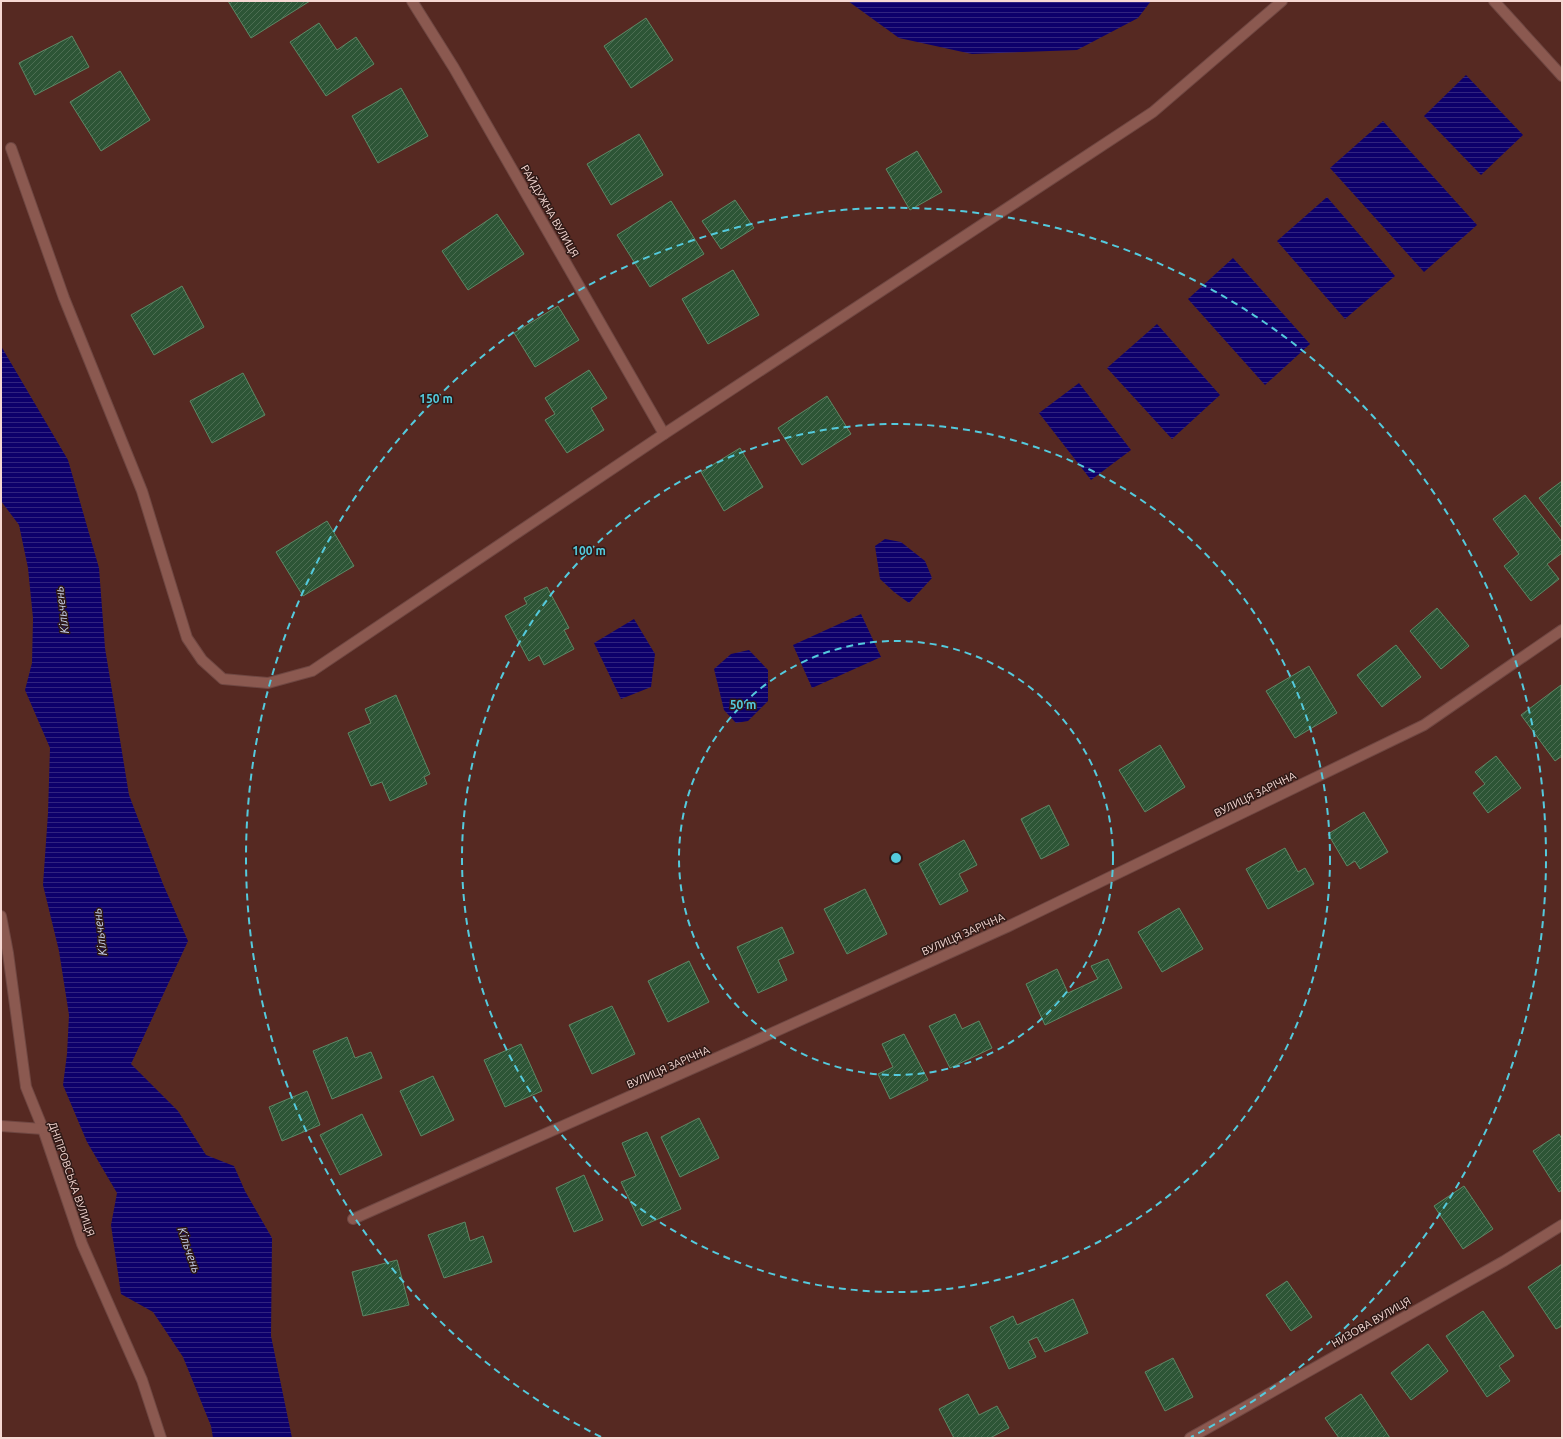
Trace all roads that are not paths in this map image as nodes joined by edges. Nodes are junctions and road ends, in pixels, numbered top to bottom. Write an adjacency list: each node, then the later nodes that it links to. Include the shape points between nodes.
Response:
1 (412, 1): 6 (street, РАЙДУЖНА ВУЛИЦЯ, via 454,68)
2 (1282, 1): 6 (street, via 1153,112)
3 (1494, 1): 4 (street)
4 (1560, 70)
5 (12, 148): 6 (street, via 64,298 142,491 187,638 202,660 223,679 268,684 312,671)
6 (664, 434)
7 (1562, 630): 11 (street, ВУЛИЦЯ ЗАРІЧНА, via 1424,725 1007,927)
8 (1, 916): 10 (street, ДНІПРОВСЬКА ВУЛИЦЯ, via 26,1087)
9 (1, 1126): 10 (street)
10 (43, 1129): 13 (street, ДНІПРОВСЬКА ВУЛИЦЯ, via 82,1244 142,1380)
11 (353, 1220)
12 (1562, 1225): 14 (street, НИЗОВА ВУЛИЦЯ, via 1504,1261)
13 (161, 1438)
14 (1190, 1438)

